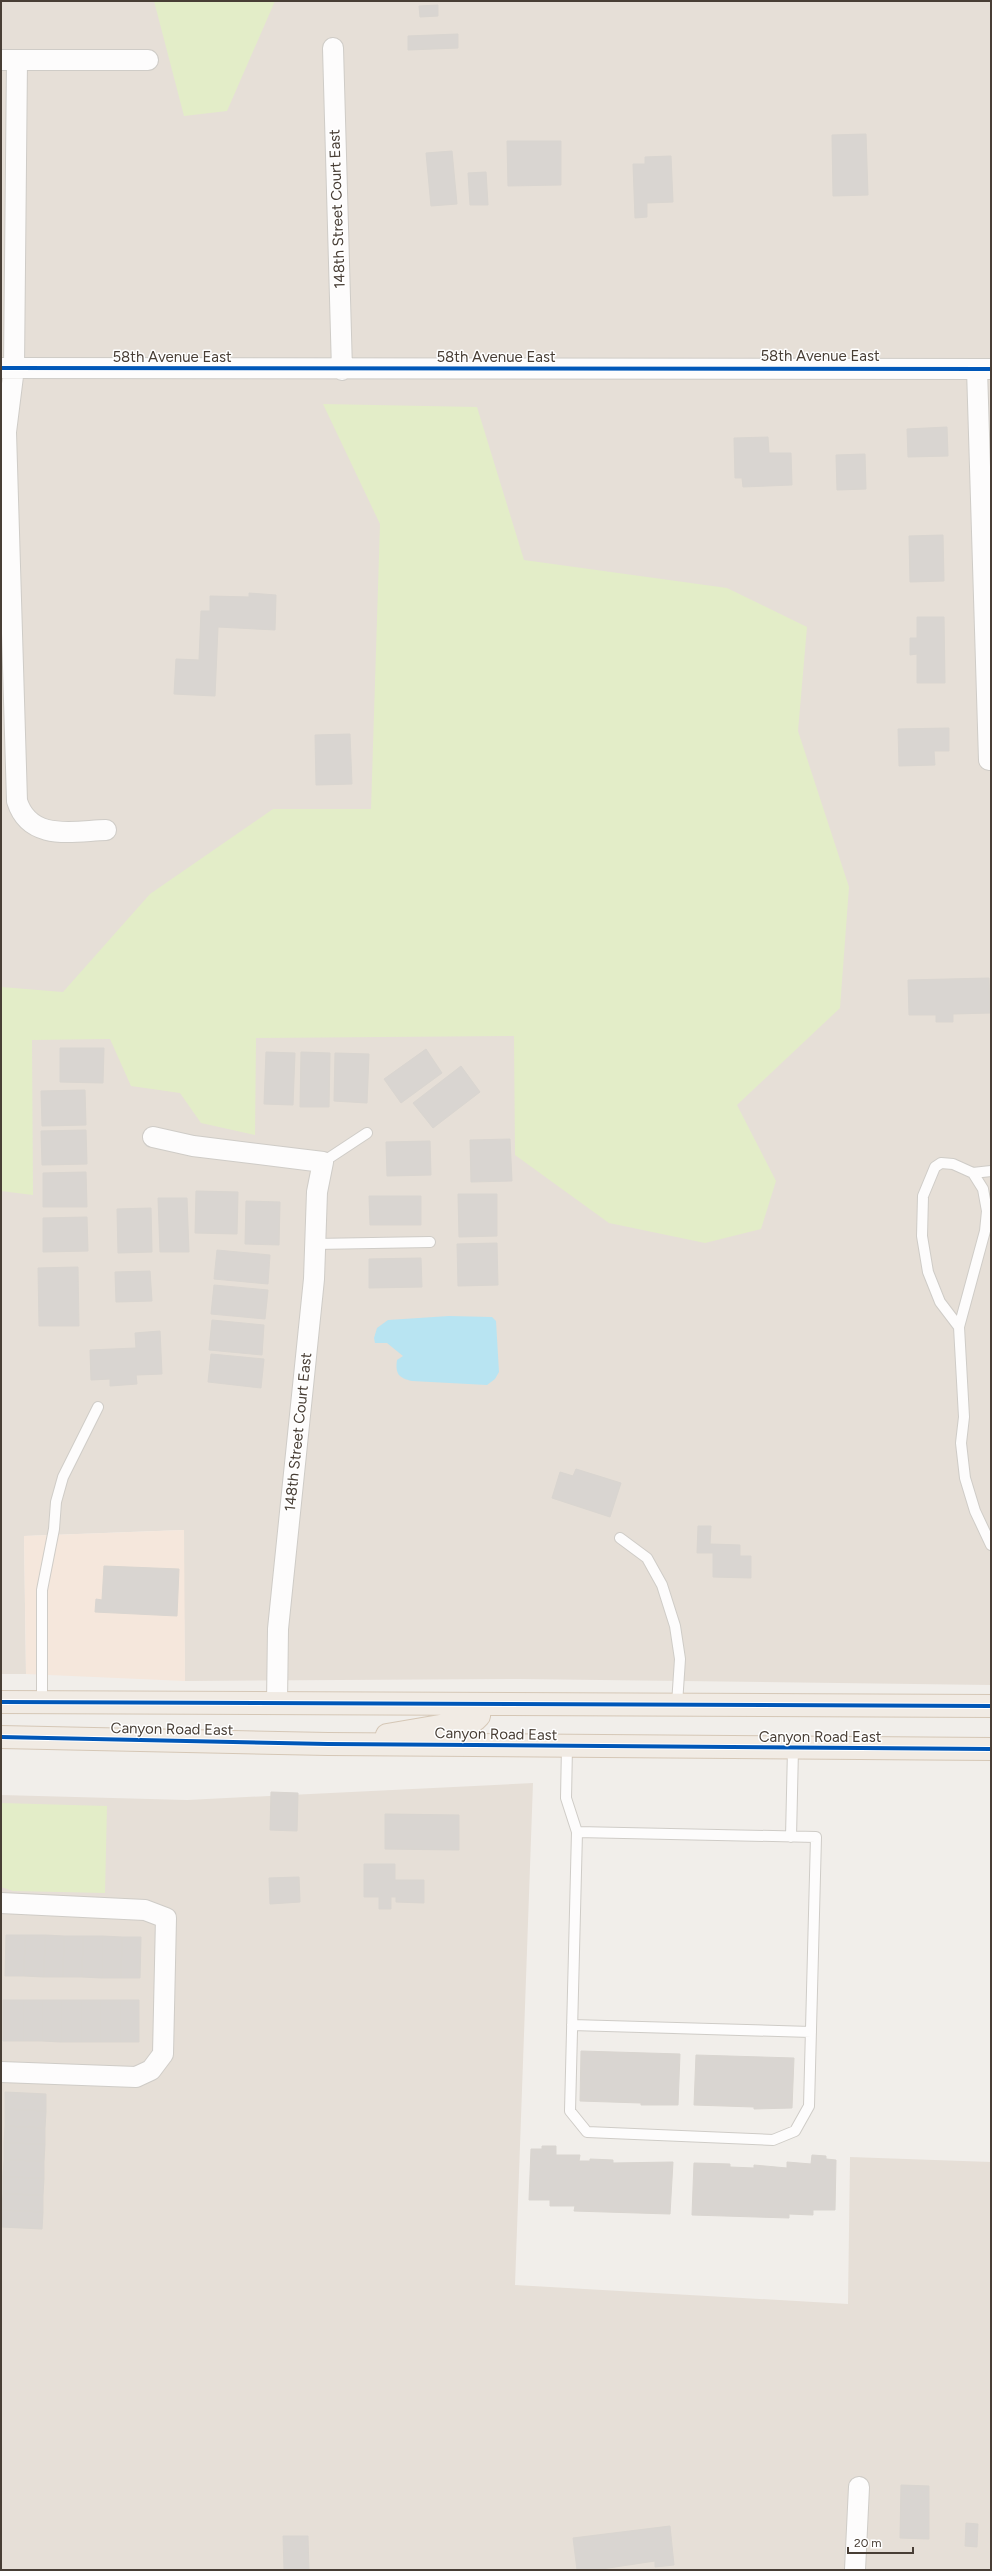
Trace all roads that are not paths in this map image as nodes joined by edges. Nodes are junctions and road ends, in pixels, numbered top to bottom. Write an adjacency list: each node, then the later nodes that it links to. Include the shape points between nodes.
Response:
1 (333, 48): 6 (street, 148th Street Court East)
2 (9, 60): 3 (street); 4 (street)
3 (148, 60)
4 (7, 368): 6 (street, 58th Avenue East); 8 (street, via 6,432 17,801 23,814 33,825 48,832)
5 (984, 369): 6 (street, 58th Avenue East); 7 (street)
6 (342, 370)
7 (989, 760)
8 (106, 830)
9 (367, 1133): 11 (lane)
10 (153, 1137): 11 (street, via 193,1146)
11 (323, 1162): 15 (street, 148th Street Court East, via 317,1192)
12 (991, 1170): 13 (lane)
13 (973, 1173): 16 (lane, via 983,1189 987,1211 985,1231); 16 (lane, via 953,1164 941,1163 935,1168 923,1196 922,1236 928,1272 940,1302)
14 (430, 1242): 15 (lane)
15 (315, 1244): 22 (street, 148th Street Court East, via 314,1278 278,1629)
16 (959, 1327): 19 (lane, via 964,1417 961,1443 964,1478 975,1511)
17 (98, 1407): 21 (lane, via 63,1477 42,1590)
18 (620, 1538): 24 (lane, via 647,1558 662,1585 675,1626 680,1659)
19 (991, 1545)
20 (1, 1702): 21 (main road, Canyon Road East)
21 (42, 1703): 22 (main road, Canyon Road East)
22 (277, 1703): 23 (main road, Canyon Road East)
23 (480, 1704): 24 (main road, Canyon Road East); 27 (main road, via 479,1716 475,1720)
24 (677, 1704): 25 (main road, Canyon Road East)
25 (991, 1706)
26 (1, 1737): 27 (main road, Canyon Road East)
27 (328, 1744): 28 (main road, Canyon Road East)
28 (567, 1747): 29 (main road, Canyon Road East); 31 (lane, via 566,1798)
29 (793, 1749): 30 (main road, Canyon Road East); 32 (lane)
30 (991, 1749)
31 (577, 1832): 32 (lane); 34 (lane)
32 (791, 1837): 35 (lane, via 816,1837)
33 (1, 1904): 36 (street, via 145,1910 166,1918 163,2054 151,2070 136,2077)
34 (572, 2025): 35 (lane); 35 (lane, via 570,2111 587,2132 774,2140 795,2131 809,2106)
35 (811, 2032)
36 (1, 2072)
37 (859, 2487): 38 (street)
38 (855, 2570)

